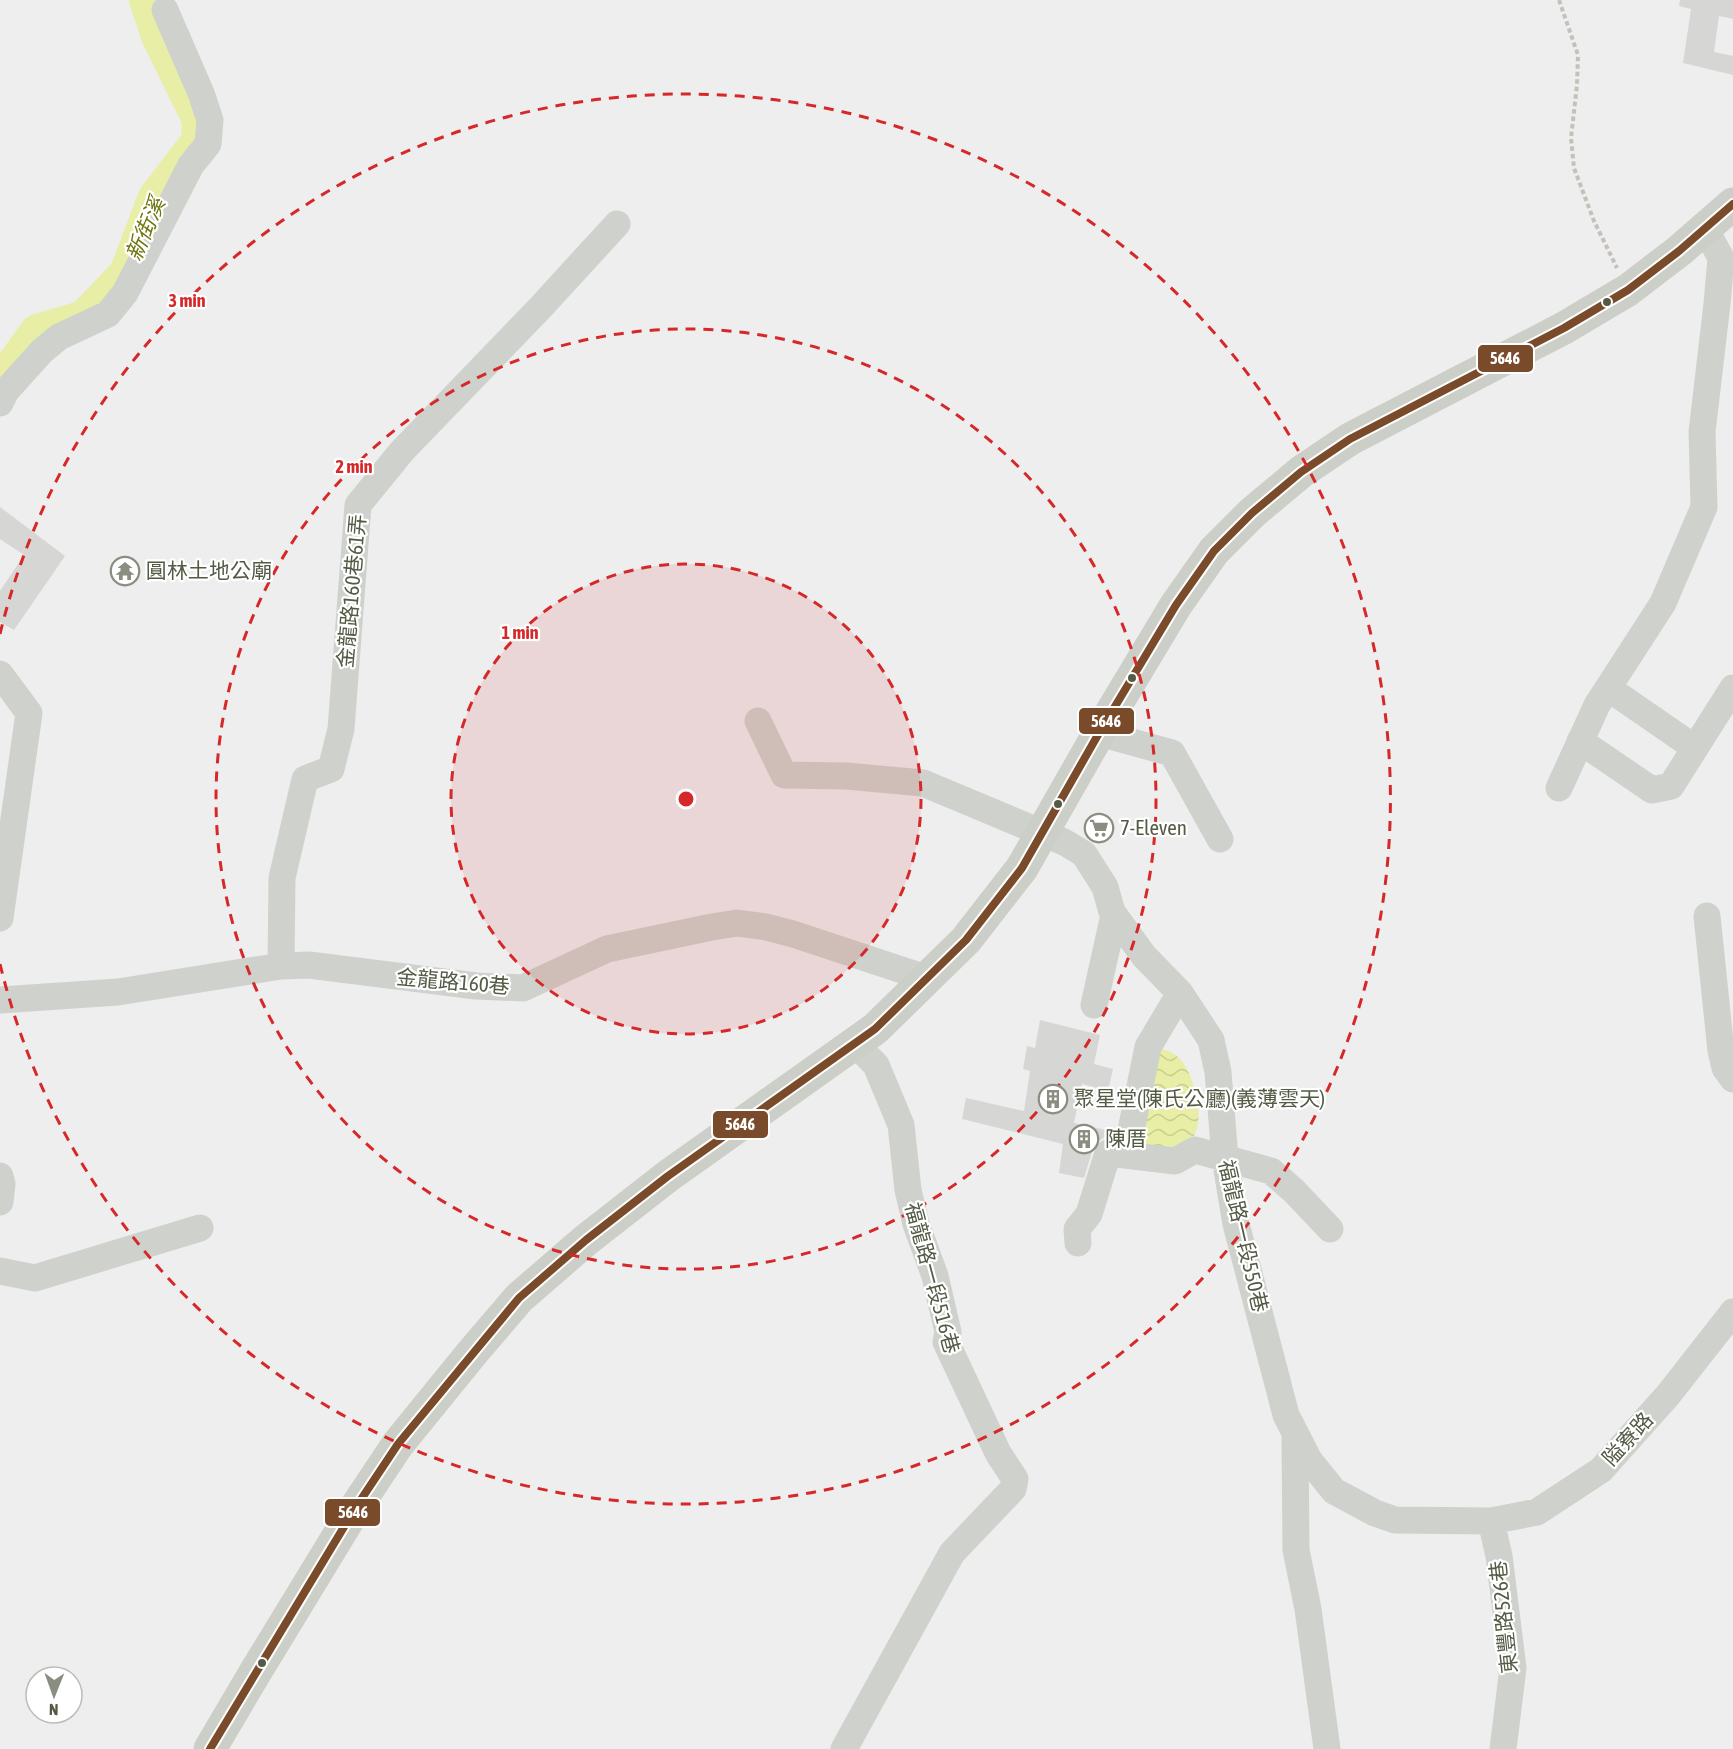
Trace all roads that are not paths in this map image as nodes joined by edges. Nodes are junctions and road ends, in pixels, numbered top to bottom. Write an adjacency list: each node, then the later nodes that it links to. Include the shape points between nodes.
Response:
1 (165, 10): 5 (street, via 210,120 208,144 191,165 126,292 108,314 59,337 42,351)
2 (1733, 204): 4 (main road)
3 (617, 224): 19 (street, 金龍路160巷61弄, via 402,451 358,505 341,729 331,769 305,779 282,878)
4 (1705, 228): 7 (street, via 1720,258 1702,432 1704,507 1664,603); 10 (main road, via 1628,290 1564,328 1350,440 1301,472 1214,551 1176,605)
5 (0, 403)
6 (0, 674): 18 (street, via 29,713)
7 (1608, 688): 11 (street); 12 (street)
8 (1733, 688): 12 (street)
9 (758, 721): 14 (street, 福龍路一段550巷, via 784,775 923,783)
10 (1099, 733): 14 (main road); 15 (street, via 1172,753)
11 (1580, 741): 12 (street, via 1652,790 1671,786); 13 (street)
12 (1695, 748)
13 (1559, 788)
14 (1041, 833): 16 (street, 福龍路一段550巷, via 1084,854 1105,887); 20 (main road, via 1022,868 966,940)
15 (1220, 839)
16 (1114, 915): 21 (street, 福龍路一段550巷, via 1144,956); 23 (street)
17 (1707, 916): 25 (street, via 1721,1050 1725,1068)
18 (0, 918)
19 (281, 966): 20 (street, 金龍路160巷, via 309,965 476,987 523,988 607,949 737,923 793,934); 22 (street, 金龍路160巷, via 118,992)
20 (926, 978): 24 (main road)
21 (1180, 993): 26 (street, via 1149,1047); 27 (street, 福龍路一段550巷, via 1211,1040 1218,1072)
22 (0, 1000)
23 (1094, 1005)
24 (855, 1044): 37 (main road, via 668,1176 519,1298 398,1444); 38 (street, 福龍路一段516巷, via 876,1065 901,1125 908,1190 935,1276 948,1332 946,1342 998,1453 1015,1479 1013,1489 952,1553)
25 (1733, 1079)
26 (1126, 1155): 27 (street, via 1175,1161 1195,1150); 32 (street, via 1108,1153 1089,1214 1077,1229)
27 (1225, 1158): 31 (street, via 1271,1171); 35 (street, 福龍路一段550巷, via 1236,1224 1286,1415)
28 (0, 1176): 29 (street)
29 (0, 1202)
30 (200, 1228): 33 (street, via 35,1278)
31 (1330, 1229)
32 (1078, 1243)
33 (0, 1271)
34 (1733, 1312): 36 (street, 隘寮路, via 1668,1395 1601,1470 1537,1512)
35 (1295, 1434): 36 (street, 福龍路一段550巷, via 1309,1460 1334,1491 1375,1514 1395,1520); 39 (street, via 1296,1550)
36 (1491, 1521): 40 (street, 東豐路526巷, via 1513,1668)
37 (210, 1749)
38 (844, 1749)
39 (1327, 1749)
40 (1503, 1749)

